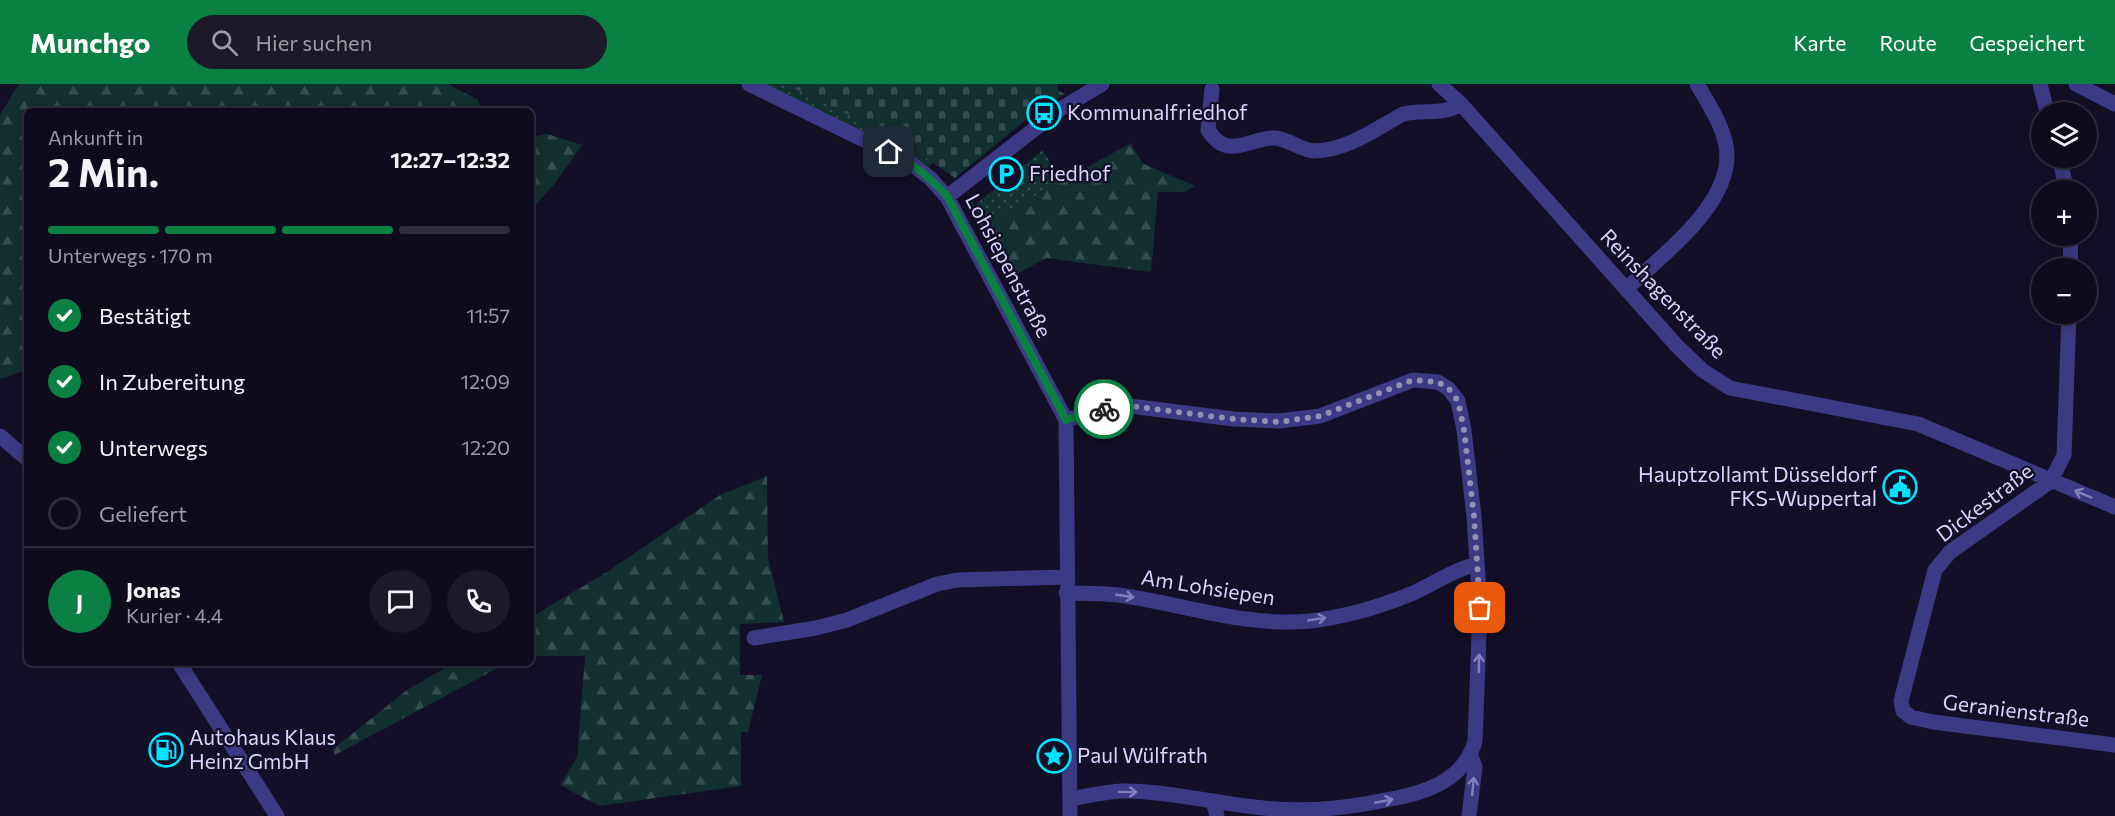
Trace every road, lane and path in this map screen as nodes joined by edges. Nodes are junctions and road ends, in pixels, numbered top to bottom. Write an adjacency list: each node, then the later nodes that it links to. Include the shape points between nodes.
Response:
1 (749, 84): 11 (street, Lohsiepenstraße, via 909,162)
2 (1102, 84): 11 (street, via 1059,110)
3 (1439, 84): 9 (street, Reinshagenstraße)
4 (1697, 84): 12 (street, via 1723,137 1727,155 1724,178 1709,206 1688,230)
5 (2040, 84): 8 (street)
6 (2076, 84): 10 (street)
7 (1212, 89): 9 (street, via 1208,130 1221,143 1239,146 1274,138 1314,151 1336,148 1403,114 1444,112)
8 (2044, 102)
9 (1461, 104): 12 (street, Reinshagenstraße)
10 (2115, 104)
11 (947, 196): 14 (street, Lohsiepenstraße)
12 (1626, 289): 17 (street, Reinshagenstraße, via 1702,369 1730,388 1918,424)
13 (2069, 324): 17 (street, Dickestraße, via 2064,455)
14 (1066, 420): 19 (street, via 1110,407 1130,406 1279,422 1320,416 1413,380 1438,382 1458,401); 20 (street, Lohsiepenstraße)
15 (0, 436): 16 (street)
16 (24, 456)
17 (2051, 481): 18 (street, Reinshagenstraße, one-way to 17); 24 (street, Dickestraße, via 1950,552 1935,570 1901,701 1903,711)
18 (2115, 507)
19 (1477, 564): 21 (street, Am Lohsiepen, one-way to 19, via 1125,596 1253,620 1309,621 1388,603 1459,568); 26 (street, one-way to 19, via 1478,700)
20 (1066, 577): 21 (street, Lohsiepenstraße); 22 (street, via 957,580 937,584 847,620)
21 (1066, 593): 27 (street, Lohsiepenstraße)
22 (754, 638)
23 (181, 666): 29 (street)
24 (1911, 717): 25 (street, Geranienstraße)
25 (2115, 745)
26 (1471, 756): 28 (street, one-way to 26, via 1320,810 1363,805 1431,790 1454,776); 31 (street, one-way to 26, via 1475,767)
27 (1070, 799): 28 (street, one-way to 28, via 1127,791); 30 (street, Lohsiepenstraße)
28 (1215, 808)
29 (277, 816)
30 (1070, 816)
31 (1469, 816)

